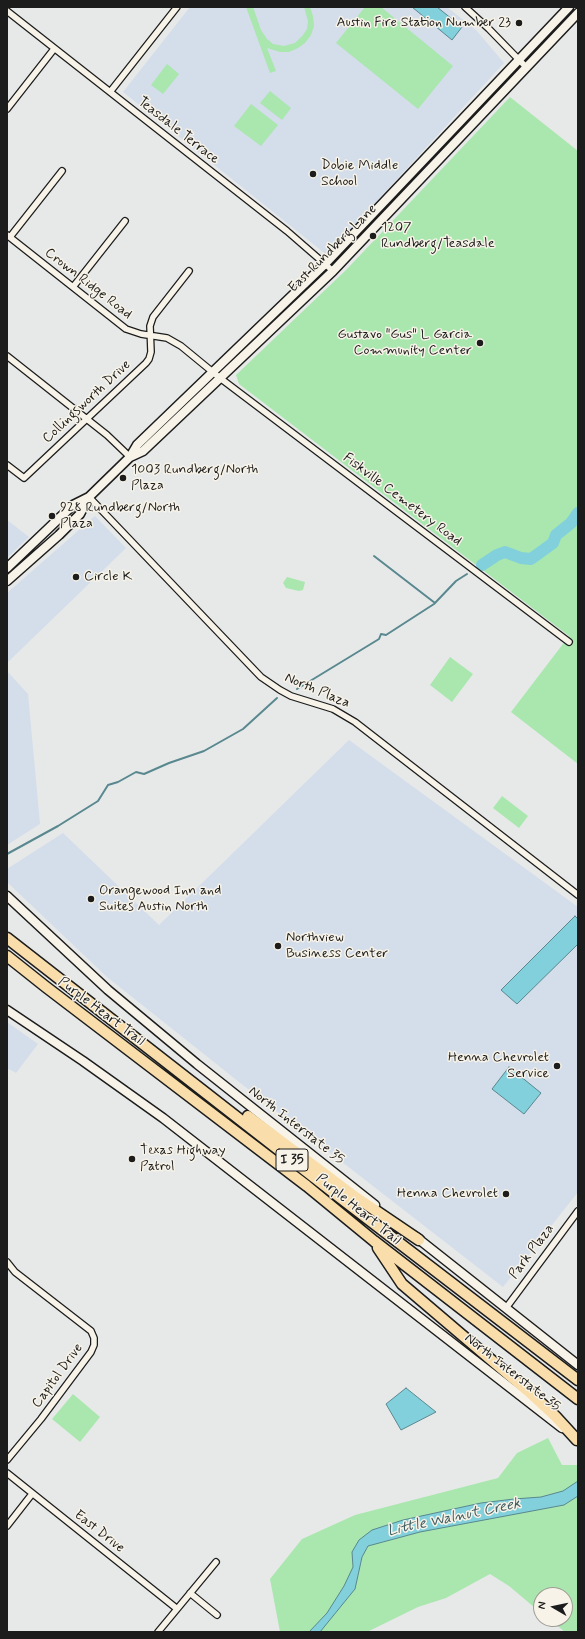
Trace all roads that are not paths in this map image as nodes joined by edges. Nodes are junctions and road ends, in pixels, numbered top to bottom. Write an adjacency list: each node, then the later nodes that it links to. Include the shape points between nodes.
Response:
1 (177, 7): 11 (street)
2 (465, 7): 9 (street)
3 (569, 7): 6 (main road, East Rundberg Lane)
4 (7, 11): 8 (street, Teasdale Terrace)
5 (578, 13): 7 (main road, East Rundberg Lane)
6 (557, 20): 7 (main road); 9 (main road, East Rundberg Lane)
7 (563, 28): 10 (main road, East Rundberg Lane)
8 (54, 49): 11 (street, Teasdale Terrace); 12 (street)
9 (519, 60): 10 (street); 13 (main road, East Rundberg Lane)
10 (526, 67): 15 (main road, East Rundberg Lane)
11 (110, 92): 20 (street, Teasdale Terrace)
12 (7, 109)
13 (417, 165): 15 (main road); 17 (main road, East Rundberg Lane)
14 (62, 171): 19 (street)
15 (425, 173): 18 (main road, East Rundberg Lane)
16 (125, 221): 23 (street)
17 (361, 225): 18 (main road); 20 (main road, East Rundberg Lane)
18 (375, 226): 22 (main road, East Rundberg Lane)
19 (8, 236): 23 (street, Crown Ridge Road)
20 (325, 264): 22 (street, Teasdale Terrace); 26 (main road, East Rundberg Lane)
21 (189, 270): 24 (street, Collingsworth Drive, via 153,317)
22 (333, 271): 26 (main road, East Rundberg Lane)
23 (73, 287): 24 (street, Crown Ridge Road, via 126,329)
24 (149, 335): 26 (street, Crown Ridge Road, via 173,341); 27 (street, Collingsworth Drive, via 149,359)
25 (7, 356): 27 (street)
26 (217, 375): 28 (main road, East Rundberg Lane, via 143,451); 33 (street, Fiskville Cemetery Road)
27 (87, 419): 28 (street); 29 (street, Collingsworth Drive, via 24,478)
28 (130, 457): 30 (main road, East Rundberg Lane)
29 (7, 465)
30 (89, 497): 31 (main road, East Rundberg Lane, via 72,505); 32 (main road, East Rundberg Lane, via 80,514); 34 (street, North Plaza, via 261,676 291,696 333,709 355,722)
31 (7, 568)
32 (7, 581)
33 (569, 642)
34 (578, 895)
35 (7, 896): 41 (main road, North Interstate 35, via 108,990)
36 (7, 938): 39 (highway, Purple Heart Trail / I 35)
37 (7, 956): 42 (highway, Purple Heart Trail / I 35, via 307,1186)
38 (7, 1010): 48 (main road, North Interstate 35, via 163,1118)
39 (189, 1079): 41 (highway, via 223,1098 357,1198); 46 (highway, Purple Heart Trail / I 35)
40 (578, 1211): 44 (street, Park Plaza)
41 (419, 1240): 44 (main road, North Interstate 35)
42 (374, 1241): 47 (highway, Purple Heart Trail / I 35); 48 (highway, via 402,1284 530,1393)
43 (7, 1262): 49 (street, Capitol Drive, via 15,1272 91,1331 94,1345 41,1419)
44 (506, 1308): 45 (main road, North Interstate 35)
45 (578, 1365)
46 (578, 1380)
47 (578, 1399)
48 (578, 1440)
49 (7, 1460)
50 (7, 1474): 51 (street, East Drive)
51 (32, 1494): 52 (street); 55 (street, East Drive)
52 (7, 1526)
53 (216, 1562): 54 (street)
54 (190, 1593): 55 (street); 56 (street)
55 (176, 1608): 57 (street)
56 (217, 1615)
57 (158, 1632)

